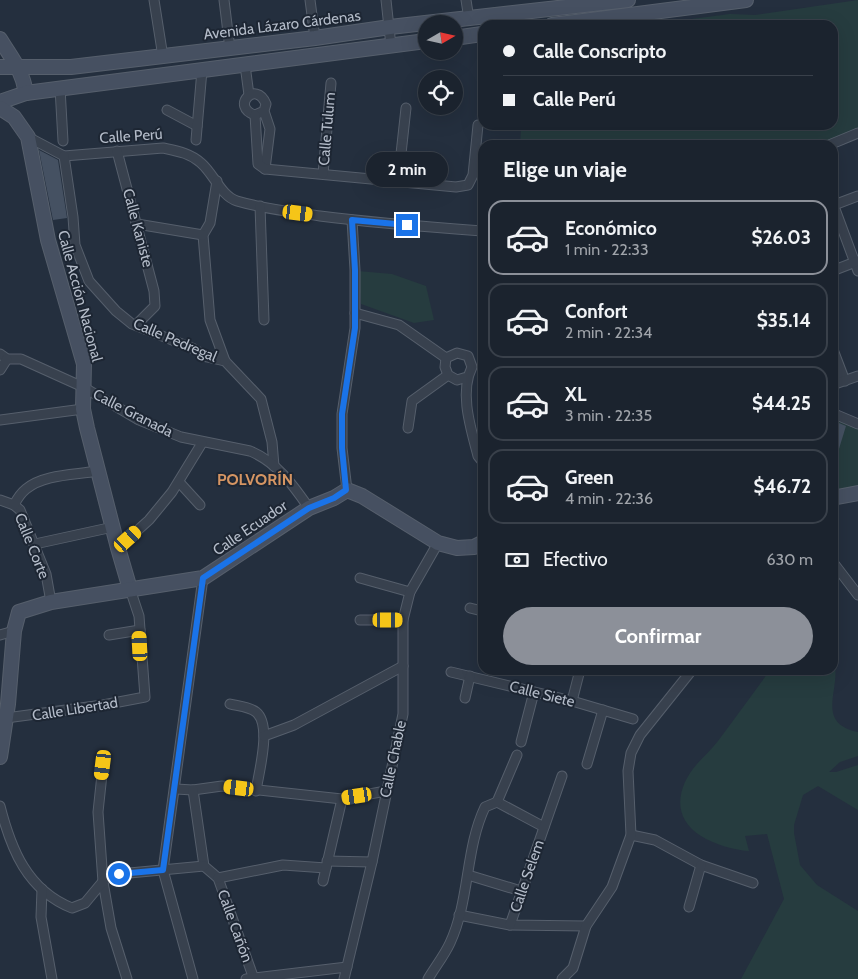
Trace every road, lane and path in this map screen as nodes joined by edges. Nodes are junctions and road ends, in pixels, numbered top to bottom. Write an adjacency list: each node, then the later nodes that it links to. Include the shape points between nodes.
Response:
1 (154, 0): 21 (street)
2 (224, 0): 20 (street)
3 (310, 0): 16 (street)
4 (386, 0): 13 (street)
5 (466, 0): 10 (street)
6 (626, 0): 9 (street, Avenida Lázaro Cárdenas)
7 (746, 0): 8 (street)
8 (700, 3): 12 (street)
9 (565, 4): 10 (street, Avenida Lázaro Cárdenas); 11 (street)
10 (469, 19): 13 (street, Avenida Lázaro Cárdenas)
11 (559, 20)
12 (585, 20)
13 (390, 27): 16 (street, Avenida Lázaro Cárdenas); 19 (street)
14 (478, 35): 15 (street)
15 (463, 37)
16 (315, 38): 20 (street, Avenida Lázaro Cárdenas)
17 (0, 39): 24 (street)
18 (418, 42): 19 (street)
19 (391, 46): 22 (street)
20 (230, 49): 21 (street, Avenida Lázaro Cárdenas)
21 (162, 56): 24 (street, Avenida Lázaro Cárdenas, via 71,68)
22 (245, 65): 25 (street); 28 (street)
23 (0, 67): 24 (street, Avenida Lázaro Cárdenas)
24 (20, 68): 29 (street, via 24,77)
25 (202, 70): 27 (street); 37 (street)
26 (331, 83): 46 (street, Calle Tulum)
27 (60, 88): 29 (street); 41 (street)
28 (249, 95): 33 (street, via 257,93 263,96); 34 (street, via 245,107)
29 (13, 97): 35 (street)
30 (0, 108): 35 (street)
31 (406, 108): 48 (street)
32 (167, 110): 37 (street)
33 (264, 111): 34 (street); 45 (street, via 270,130)
34 (255, 115): 45 (street, via 258,164)
35 (14, 117): 39 (street)
36 (478, 125): 48 (street, via 473,175 468,185 456,187)
37 (197, 126): 40 (street)
38 (858, 133): 42 (street)
39 (28, 138): 44 (street); 72 (street, Calle Acción Nacional, via 48,240 84,364)
40 (196, 140)
41 (64, 141)
42 (838, 141)
43 (116, 151): 44 (street, Calle Perú); 47 (street, Calle Perú, via 163,148 191,155); 54 (street, Calle Kaniste)
44 (64, 156): 61 (street, Calle Pedregal, via 76,245 89,281 116,311 132,324)
45 (265, 169): 46 (street)
46 (323, 174): 48 (street)
47 (217, 181): 51 (street, Calle Perú, via 235,200); 56 (street, via 210,224)
48 (398, 182)
49 (858, 196): 50 (street)
50 (838, 202)
51 (260, 206): 53 (street, Calle Perú); 60 (street)
52 (838, 216): 57 (street)
53 (352, 220): 55 (street, Calle Perú); 59 (street)
54 (137, 224): 56 (street); 61 (street, Calle Kaniste, via 155,306)
55 (478, 231)
56 (203, 235): 64 (street, via 210,320)
57 (857, 265): 58 (street)
58 (838, 270)
59 (355, 313): 63 (street, via 399,325); 83 (street, via 353,352 342,414)
60 (264, 320)
61 (137, 324): 64 (street, Calle Pedregal, via 206,357)
62 (3, 357): 66 (street); 72 (street, Calle Granada, via 21,359)
63 (446, 358): 67 (street); 69 (street, via 457,352 468,356 472,366)
64 (225, 361): 80 (street, Calle Pedregal, via 261,399 272,442)
65 (838, 363): 70 (street)
66 (0, 370)
67 (448, 375): 69 (street, via 457,380); 77 (street, via 412,401)
68 (858, 376): 70 (street)
69 (467, 377): 79 (street, via 468,413)
70 (845, 381): 71 (street)
71 (838, 383)
72 (83, 387): 73 (street, Calle Acción Nacional); 78 (street, Calle Granada, via 139,420)
73 (83, 409): 75 (street); 81 (street, Calle Acción Nacional)
74 (838, 416): 76 (street)
75 (0, 420)
76 (858, 424)
77 (408, 428)
78 (202, 443): 80 (street, Calle Granada, via 250,451); 82 (street)
79 (478, 456)
80 (274, 466): 89 (street, Calle Granada)
81 (97, 471): 87 (street, via 49,478 33,484 24,490); 90 (street, Calle Acción Nacional)
82 (179, 482): 88 (street); 94 (street, via 149,520)
83 (346, 490): 89 (street, Calle Ecuador); 91 (street, via 362,496)
84 (858, 493): 85 (street)
85 (838, 497)
86 (0, 500): 87 (street, Calle Corte)
87 (14, 505): 92 (street, Calle Corte, via 20,510)
88 (200, 505)
89 (309, 508): 96 (street, Calle Ecuador)
90 (113, 527): 92 (street); 94 (street, Calle Acción Nacional)
91 (438, 543): 93 (street, via 457,548); 99 (street, Calle Chable)
92 (35, 544): 101 (street, Calle Corte, via 46,574)
93 (478, 545)
94 (118, 548): 98 (street, Calle Acción Nacional)
95 (838, 569): 100 (street)
96 (203, 578): 98 (street, Calle Ecuador); 130 (street, via 182,722)
97 (360, 578): 99 (street)
98 (130, 589): 101 (street, Calle Ecuador); 106 (street, Calle Acción Nacional)
99 (410, 592): 105 (street, Calle Chable)
100 (858, 595)
101 (51, 602): 107 (street, Calle Ecuador, via 19,612)
102 (470, 608): 103 (street)
103 (478, 610)
104 (360, 620): 105 (street)
105 (403, 620): 110 (street, Calle Chable)
106 (140, 630): 109 (street); 116 (street, Calle Acción Nacional)
107 (14, 632): 108 (street); 120 (street)
108 (0, 635)
109 (109, 635)
110 (403, 666): 123 (street, via 294,725); 133 (street, Calle Chable, via 403,714)
111 (451, 672): 114 (street, Calle Siete)
112 (579, 675): 118 (street)
113 (688, 675): 138 (street, via 640,735 631,753 628,771)
114 (470, 676): 115 (street, Calle Siete); 117 (street)
115 (534, 692): 118 (street, Calle Siete); 124 (street)
116 (145, 696): 120 (street, Calle Libertad, via 93,707)
117 (465, 698)
118 (572, 701): 121 (street, Calle Siete)
119 (230, 704): 123 (street, via 255,711 263,720)
120 (4, 709): 126 (street)
121 (603, 710): 122 (street, Calle Siete); 127 (street)
122 (632, 719)
123 (264, 736): 132 (street)
124 (521, 742)
125 (517, 755): 135 (street)
126 (0, 756)
127 (587, 764)
128 (103, 765): 146 (street, via 98,812)
129 (562, 776): 137 (street, Calle Selem)
130 (176, 789): 131 (street); 143 (street)
131 (193, 790): 132 (street, via 222,786); 142 (street)
132 (256, 791): 134 (street)
133 (386, 792): 134 (street); 139 (street, Calle Chable)
134 (342, 799): 140 (street)
135 (497, 802): 137 (street); 144 (street, via 485,807 476,826)
136 (0, 806): 149 (street, via 20,865)
137 (544, 827): 150 (street, Calle Selem)
138 (631, 834): 141 (street, via 655,840); 154 (street, via 612,888)
139 (372, 862): 140 (street); 155 (street, Calle Chable)
140 (326, 865): 145 (street, via 283,865); 147 (street)
141 (701, 865): 148 (street); 151 (street)
142 (204, 866): 143 (street); 145 (street, Calle Cañón)
143 (163, 870): 146 (street, via 119,874); 158 (street)
144 (468, 875): 150 (street); 152 (street)
145 (218, 878): 159 (street, Calle Cañón)
146 (102, 882): 149 (street, via 85,903 72,908); 157 (street, via 111,928)
147 (323, 882)
148 (753, 883)
149 (42, 888): 156 (street, via 41,917)
150 (521, 890): 153 (street, Calle Selem)
151 (689, 907)
152 (459, 915): 153 (street); 161 (street, via 450,943)
153 (510, 924): 154 (street)
154 (586, 926): 162 (street, via 573,968)
155 (347, 967): 159 (street); 160 (street, Calle Chable)
156 (52, 979)
157 (127, 979)
158 (193, 979)
159 (251, 979)
160 (344, 979)
161 (428, 979)
162 (562, 979)

